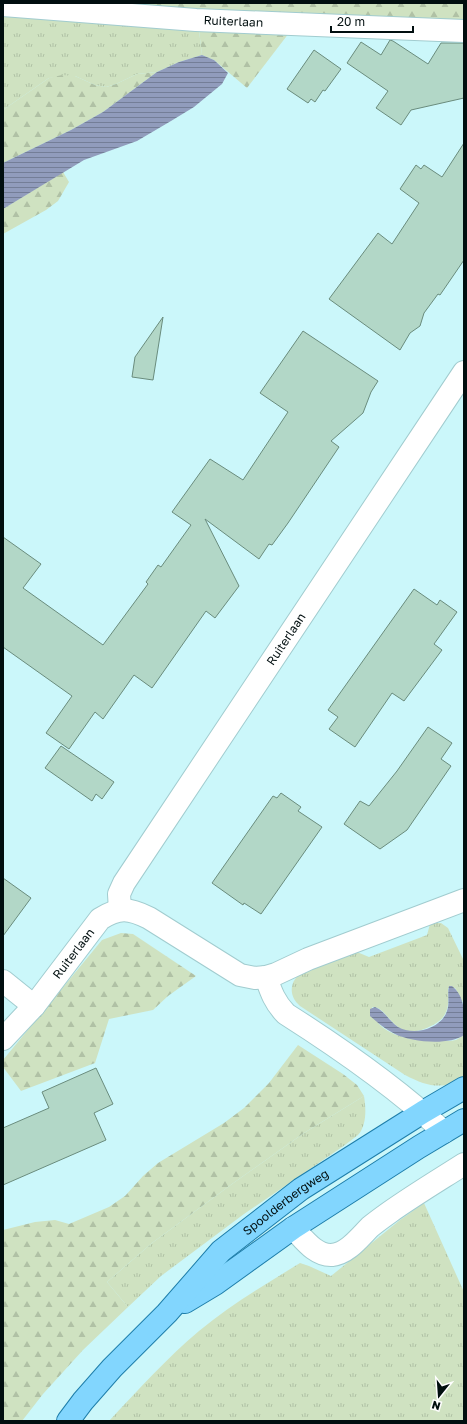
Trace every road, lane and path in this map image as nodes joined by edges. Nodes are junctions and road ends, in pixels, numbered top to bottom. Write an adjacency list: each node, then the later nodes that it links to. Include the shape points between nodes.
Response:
1 (3, 5): 2 (street, Ruiterlaan, via 196,20)
2 (464, 31)
3 (464, 372): 5 (street, Ruiterlaan, via 124,883 120,894)
4 (464, 900): 6 (street)
5 (120, 910): 6 (street, via 138,912 149,918 240,976); 8 (street, Ruiterlaan, via 100,919)
6 (266, 977): 11 (street, via 274,998 286,1014 363,1066)
7 (3, 981): 8 (street)
8 (34, 1006): 9 (street, Ruiterlaan)
9 (3, 1039)
10 (464, 1088): 11 (main road, Spoolderbergweg)
11 (423, 1112): 13 (street); 16 (main road, Spoolderbergweg, via 301,1189 222,1251)
12 (464, 1120): 13 (main road, Spoolderbergweg)
13 (444, 1132): 15 (main road, Spoolderbergweg)
14 (464, 1164): 15 (street, Spoolderbergweg, via 413,1195 372,1225 343,1252 330,1255 319,1252)
15 (293, 1228): 16 (main road, Spoolderbergweg, via 215,1284)
16 (167, 1314): 17 (main road, Spoolderbergweg, via 112,1368)
17 (68, 1421)

